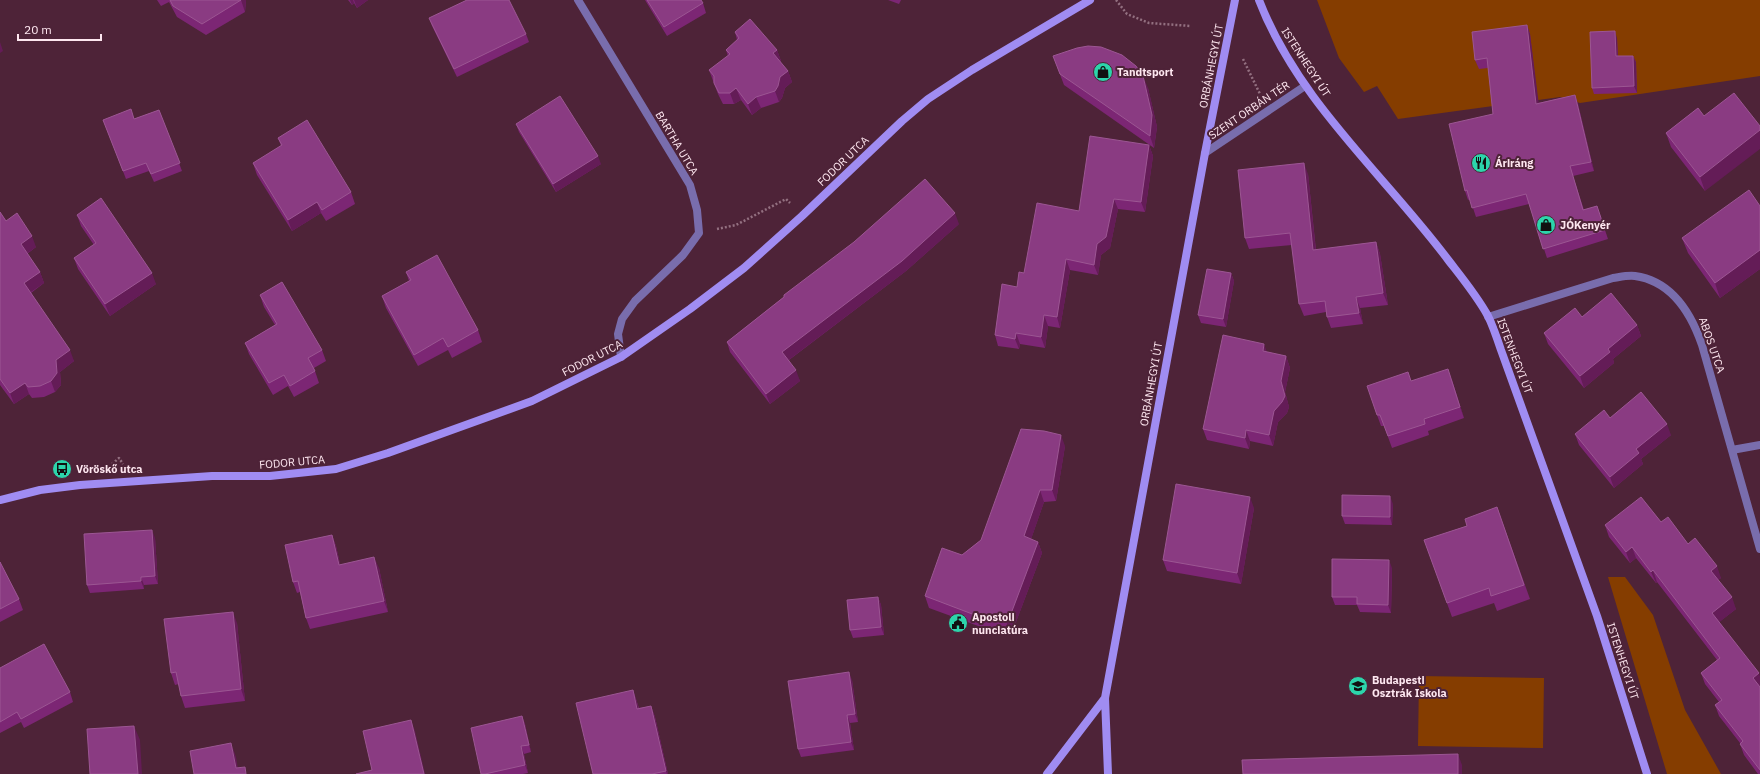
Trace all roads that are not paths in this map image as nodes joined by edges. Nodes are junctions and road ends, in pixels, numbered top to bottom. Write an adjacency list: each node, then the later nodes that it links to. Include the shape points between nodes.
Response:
1 (578, 0): 8 (street, BARTHA UTCA, via 690,185 697,210 699,233 683,255 635,302 622,319 618,334)
2 (1090, 0): 8 (street, FODOR UTCA, via 928,99 744,268)
3 (1235, 0): 6 (street, ORBÁNHEGYI ÚT)
4 (1259, 0): 5 (street, ISTENHEGYI ÚT, via 1274,34)
5 (1305, 86): 6 (street, SZENT ORBÁN TÉR); 7 (street, ISTENHEGYI ÚT, via 1437,244)
6 (1205, 153): 13 (street, ORBÁNHEGYI ÚT)
7 (1488, 317): 10 (street, ABOS UTCA, via 1613,278 1633,276 1653,281 1683,304 1694,323); 16 (street, ISTENHEGYI ÚT, via 1597,616)
8 (621, 358): 11 (street, FODOR UTCA, via 532,401 336,469 270,476 212,476 80,485 40,490)
9 (1760, 445): 10 (street)
10 (1732, 450): 12 (street, ABOS UTCA)
11 (0, 500)
12 (1760, 549)
13 (1105, 698): 14 (street); 15 (street, ORBÁNHEGYI ÚT)
14 (1047, 774)
15 (1108, 774)
16 (1647, 774)

